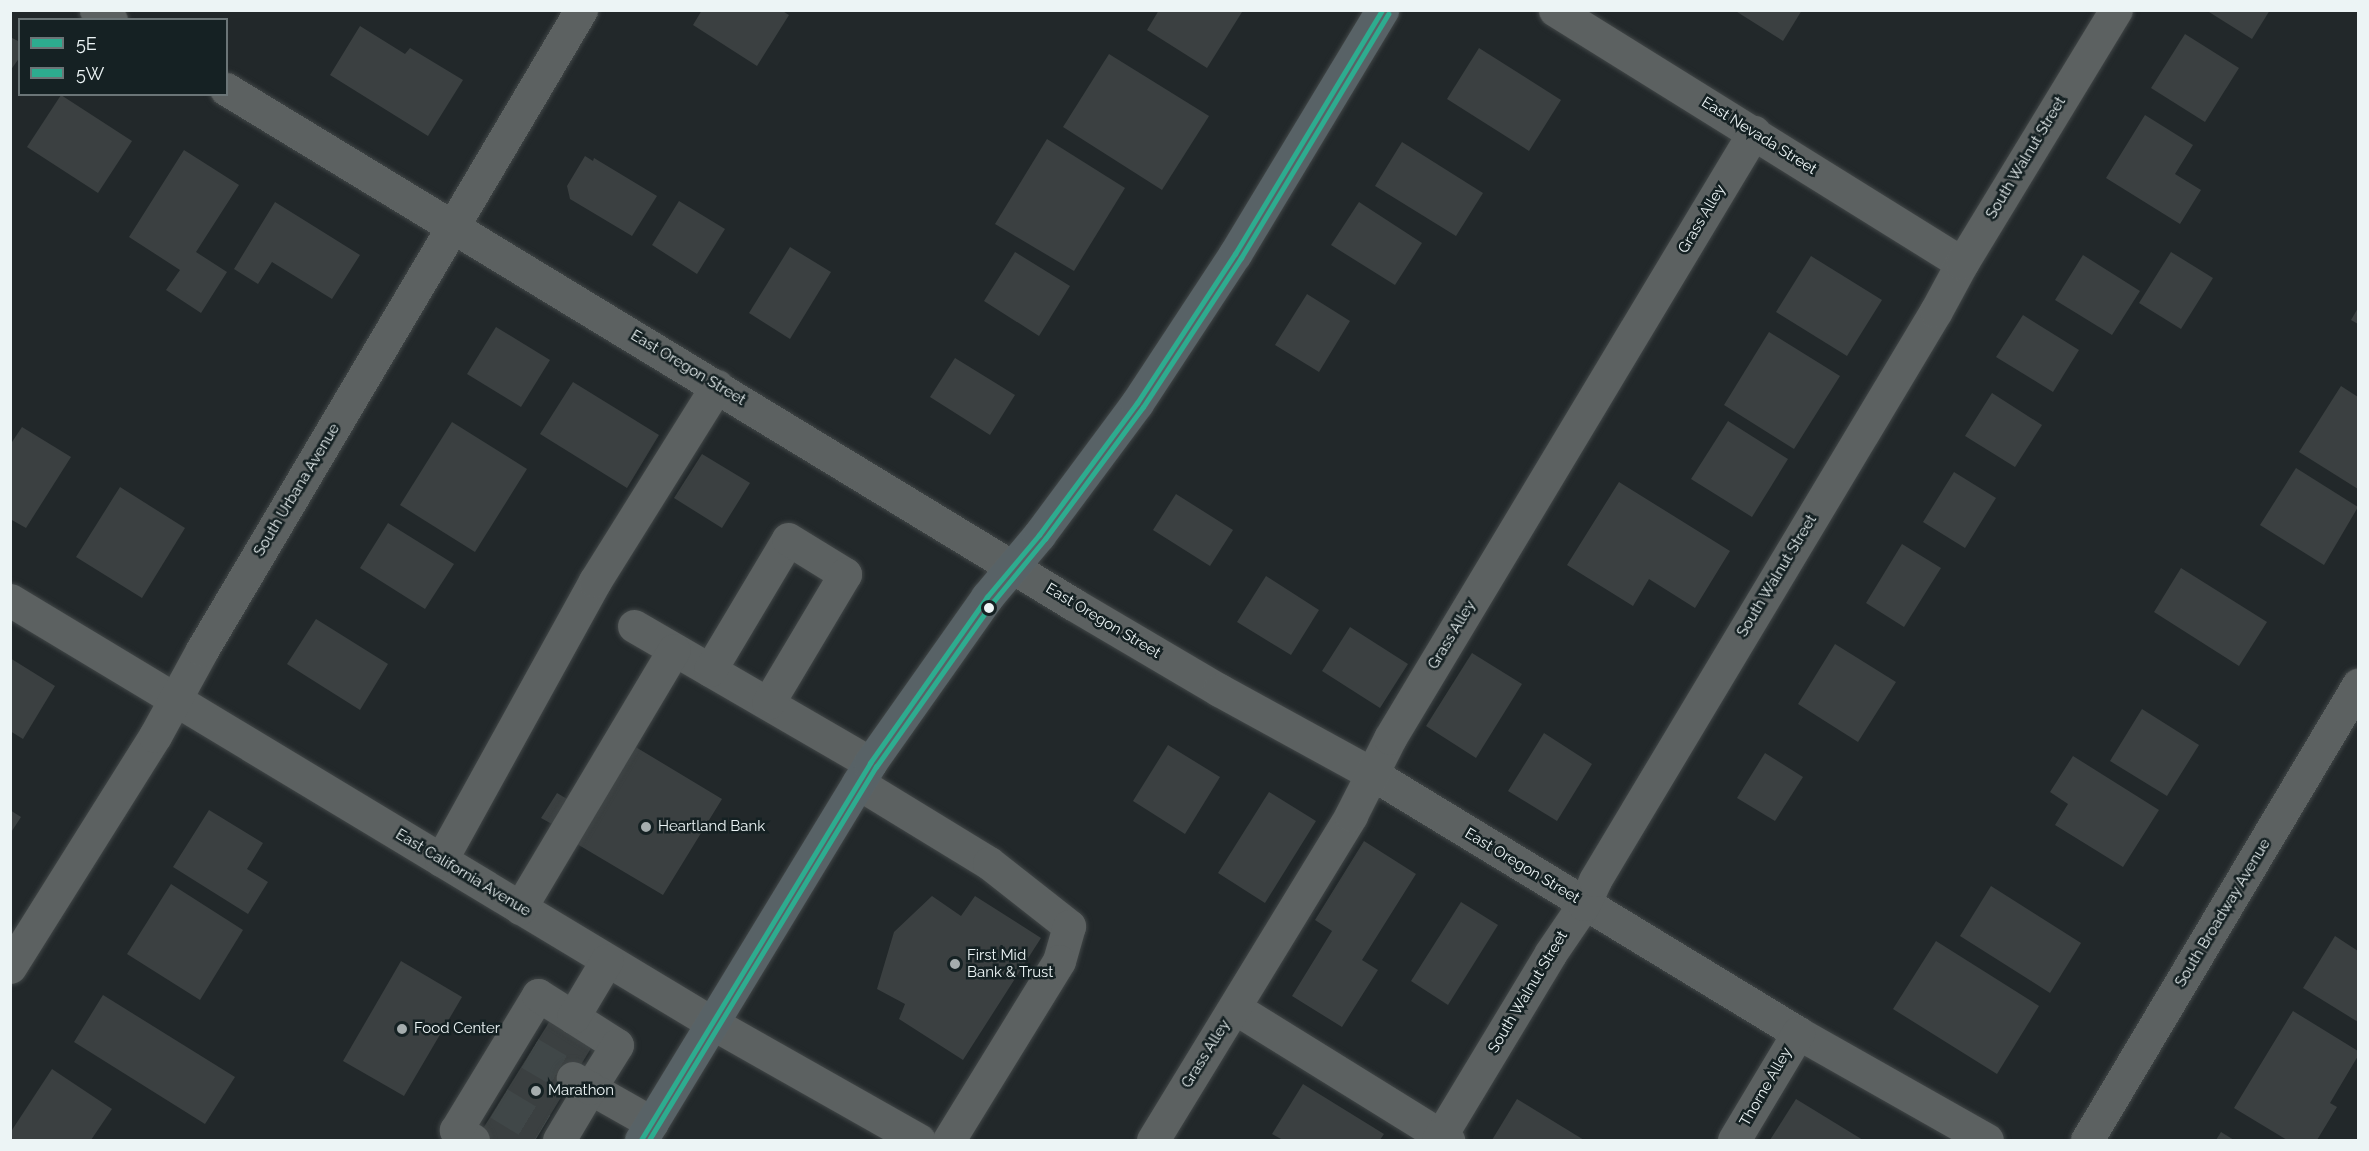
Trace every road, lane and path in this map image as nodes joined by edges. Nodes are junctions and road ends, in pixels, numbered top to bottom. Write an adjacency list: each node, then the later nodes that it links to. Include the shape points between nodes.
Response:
1 (581, 10): 7 (street, South Urbana Avenue)
2 (1382, 10): 10 (main road, via 1241,243 1137,403)
3 (1555, 10): 6 (street, East Nevada Street)
4 (2116, 10): 8 (street, South Walnut Street)
5 (228, 90): 7 (street, East Oregon Street)
6 (1754, 132): 8 (street, East Nevada Street); 19 (street, Grass Alley, via 1390,738)
7 (453, 226): 9 (street, East Oregon Street); 16 (street, South Urbana Avenue)
8 (1962, 263): 21 (street, South Walnut Street, via 1594,880)
9 (717, 386): 10 (street, East Oregon Street); 20 (street, via 595,581)
10 (1012, 566): 18 (main road, via 922,686); 19 (street, East Oregon Street, via 1219,690)
11 (10, 600): 16 (street, East California Avenue)
12 (634, 626): 13 (street)
13 (674, 650): 14 (street); 22 (street)
14 (710, 670): 17 (street); 17 (street, via 788,539 845,574)
15 (2358, 685): 39 (street, South Broadway Avenue)
16 (176, 700): 20 (street, East California Avenue); 24 (street, South Urbana Avenue)
17 (768, 703): 18 (street)
18 (864, 773): 27 (main road); 35 (street, via 990,863 1069,926 1059,961)
19 (1374, 775): 21 (street, East Oregon Street); 25 (street, Grass Alley)
20 (441, 860): 22 (street, East California Avenue)
21 (1584, 904): 28 (street, East Oregon Street); 32 (street, South Walnut Street, via 1550,954)
22 (520, 908): 23 (street, East California Avenue)
23 (607, 960): 26 (street); 27 (street, East California Avenue)
24 (10, 967)
25 (1235, 1008): 32 (street); 36 (street, Grass Alley)
26 (573, 1017): 29 (street, via 617,1046); 33 (street, via 538,995 520,1046 489,1097 456,1130)
27 (712, 1023): 30 (main road); 34 (street, East California Avenue)
28 (1798, 1033): 37 (street, Thorne Alley); 38 (street, East Oregon Street)
29 (582, 1083): 30 (street); 31 (street)
30 (646, 1132)
31 (554, 1136)
32 (1442, 1139)
33 (473, 1140)
34 (919, 1140)
35 (949, 1140)
36 (1153, 1140)
37 (1734, 1140)
38 (1986, 1140)
39 (2086, 1140)

